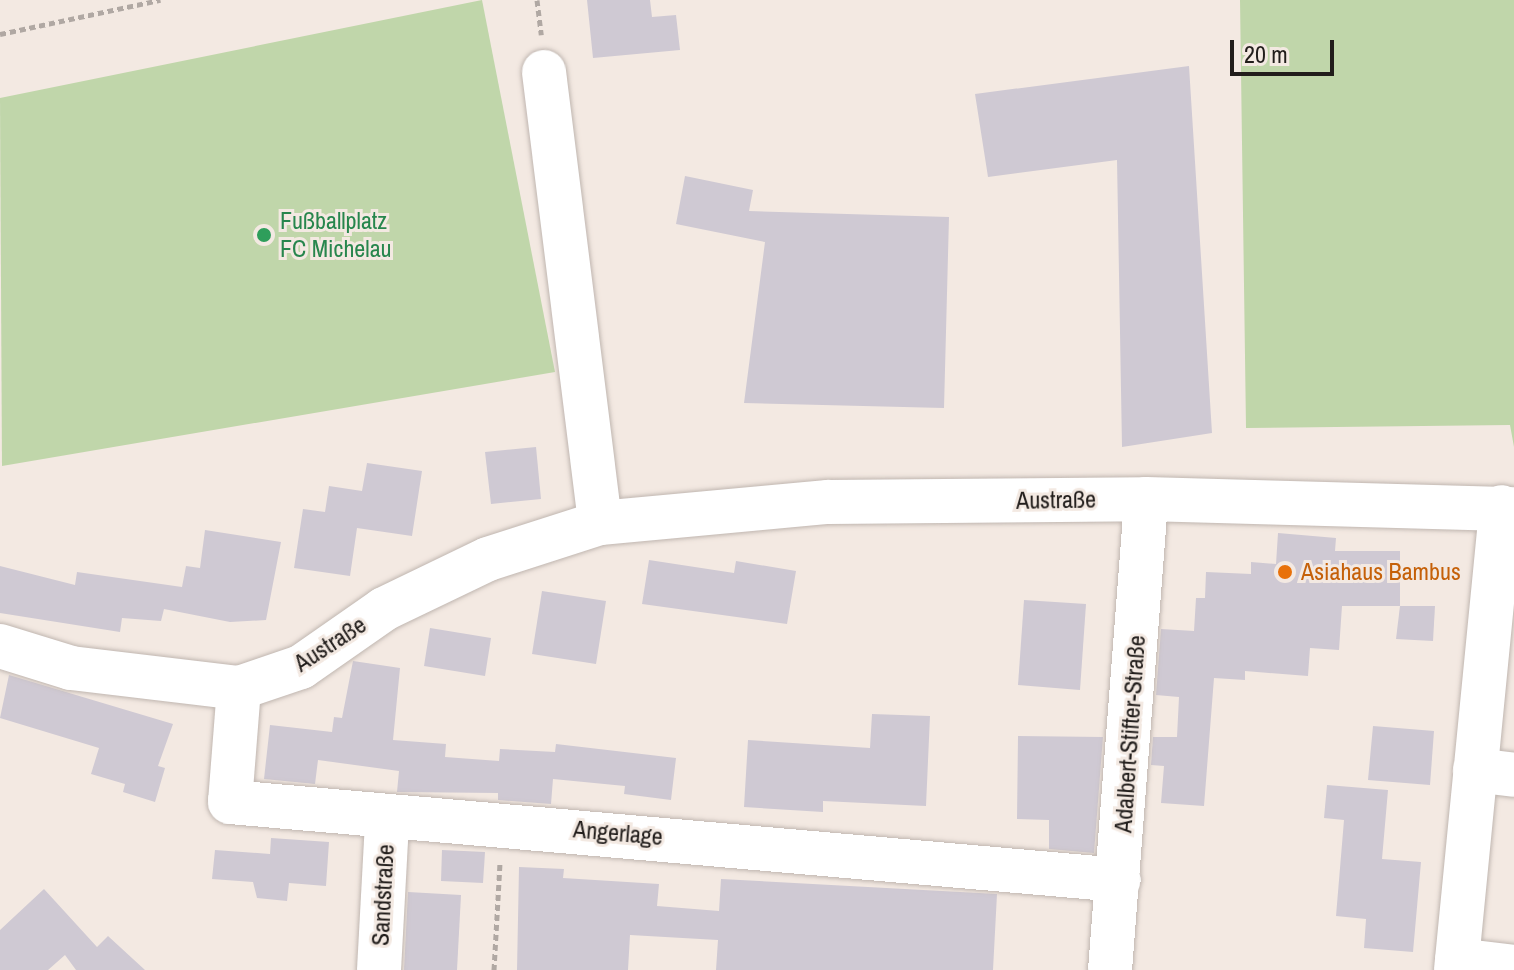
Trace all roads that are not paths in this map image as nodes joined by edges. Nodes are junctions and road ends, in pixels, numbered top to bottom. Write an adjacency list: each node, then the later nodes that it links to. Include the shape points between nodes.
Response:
1 (544, 72): 4 (street)
2 (1146, 499): 3 (street, Austraße); 4 (street, Austraße, via 828,502); 9 (street, Adalbert-Stifter-Straße)
3 (1507, 508): 7 (street)
4 (600, 523): 6 (street, Austraße, via 488,559 384,609 301,667)
5 (0, 646): 6 (street, Austraße, via 71,668)
6 (239, 688): 8 (street, Angerlage, via 230,802)
7 (1495, 772): 10 (street)
8 (387, 820): 9 (street, Angerlage, via 502,822); 12 (street, Sandstraße)
9 (1119, 880): 13 (street, Adalbert-Stifter-Straße)
10 (1457, 965): 11 (street)
11 (1514, 967)
12 (379, 970)
13 (1110, 970)

